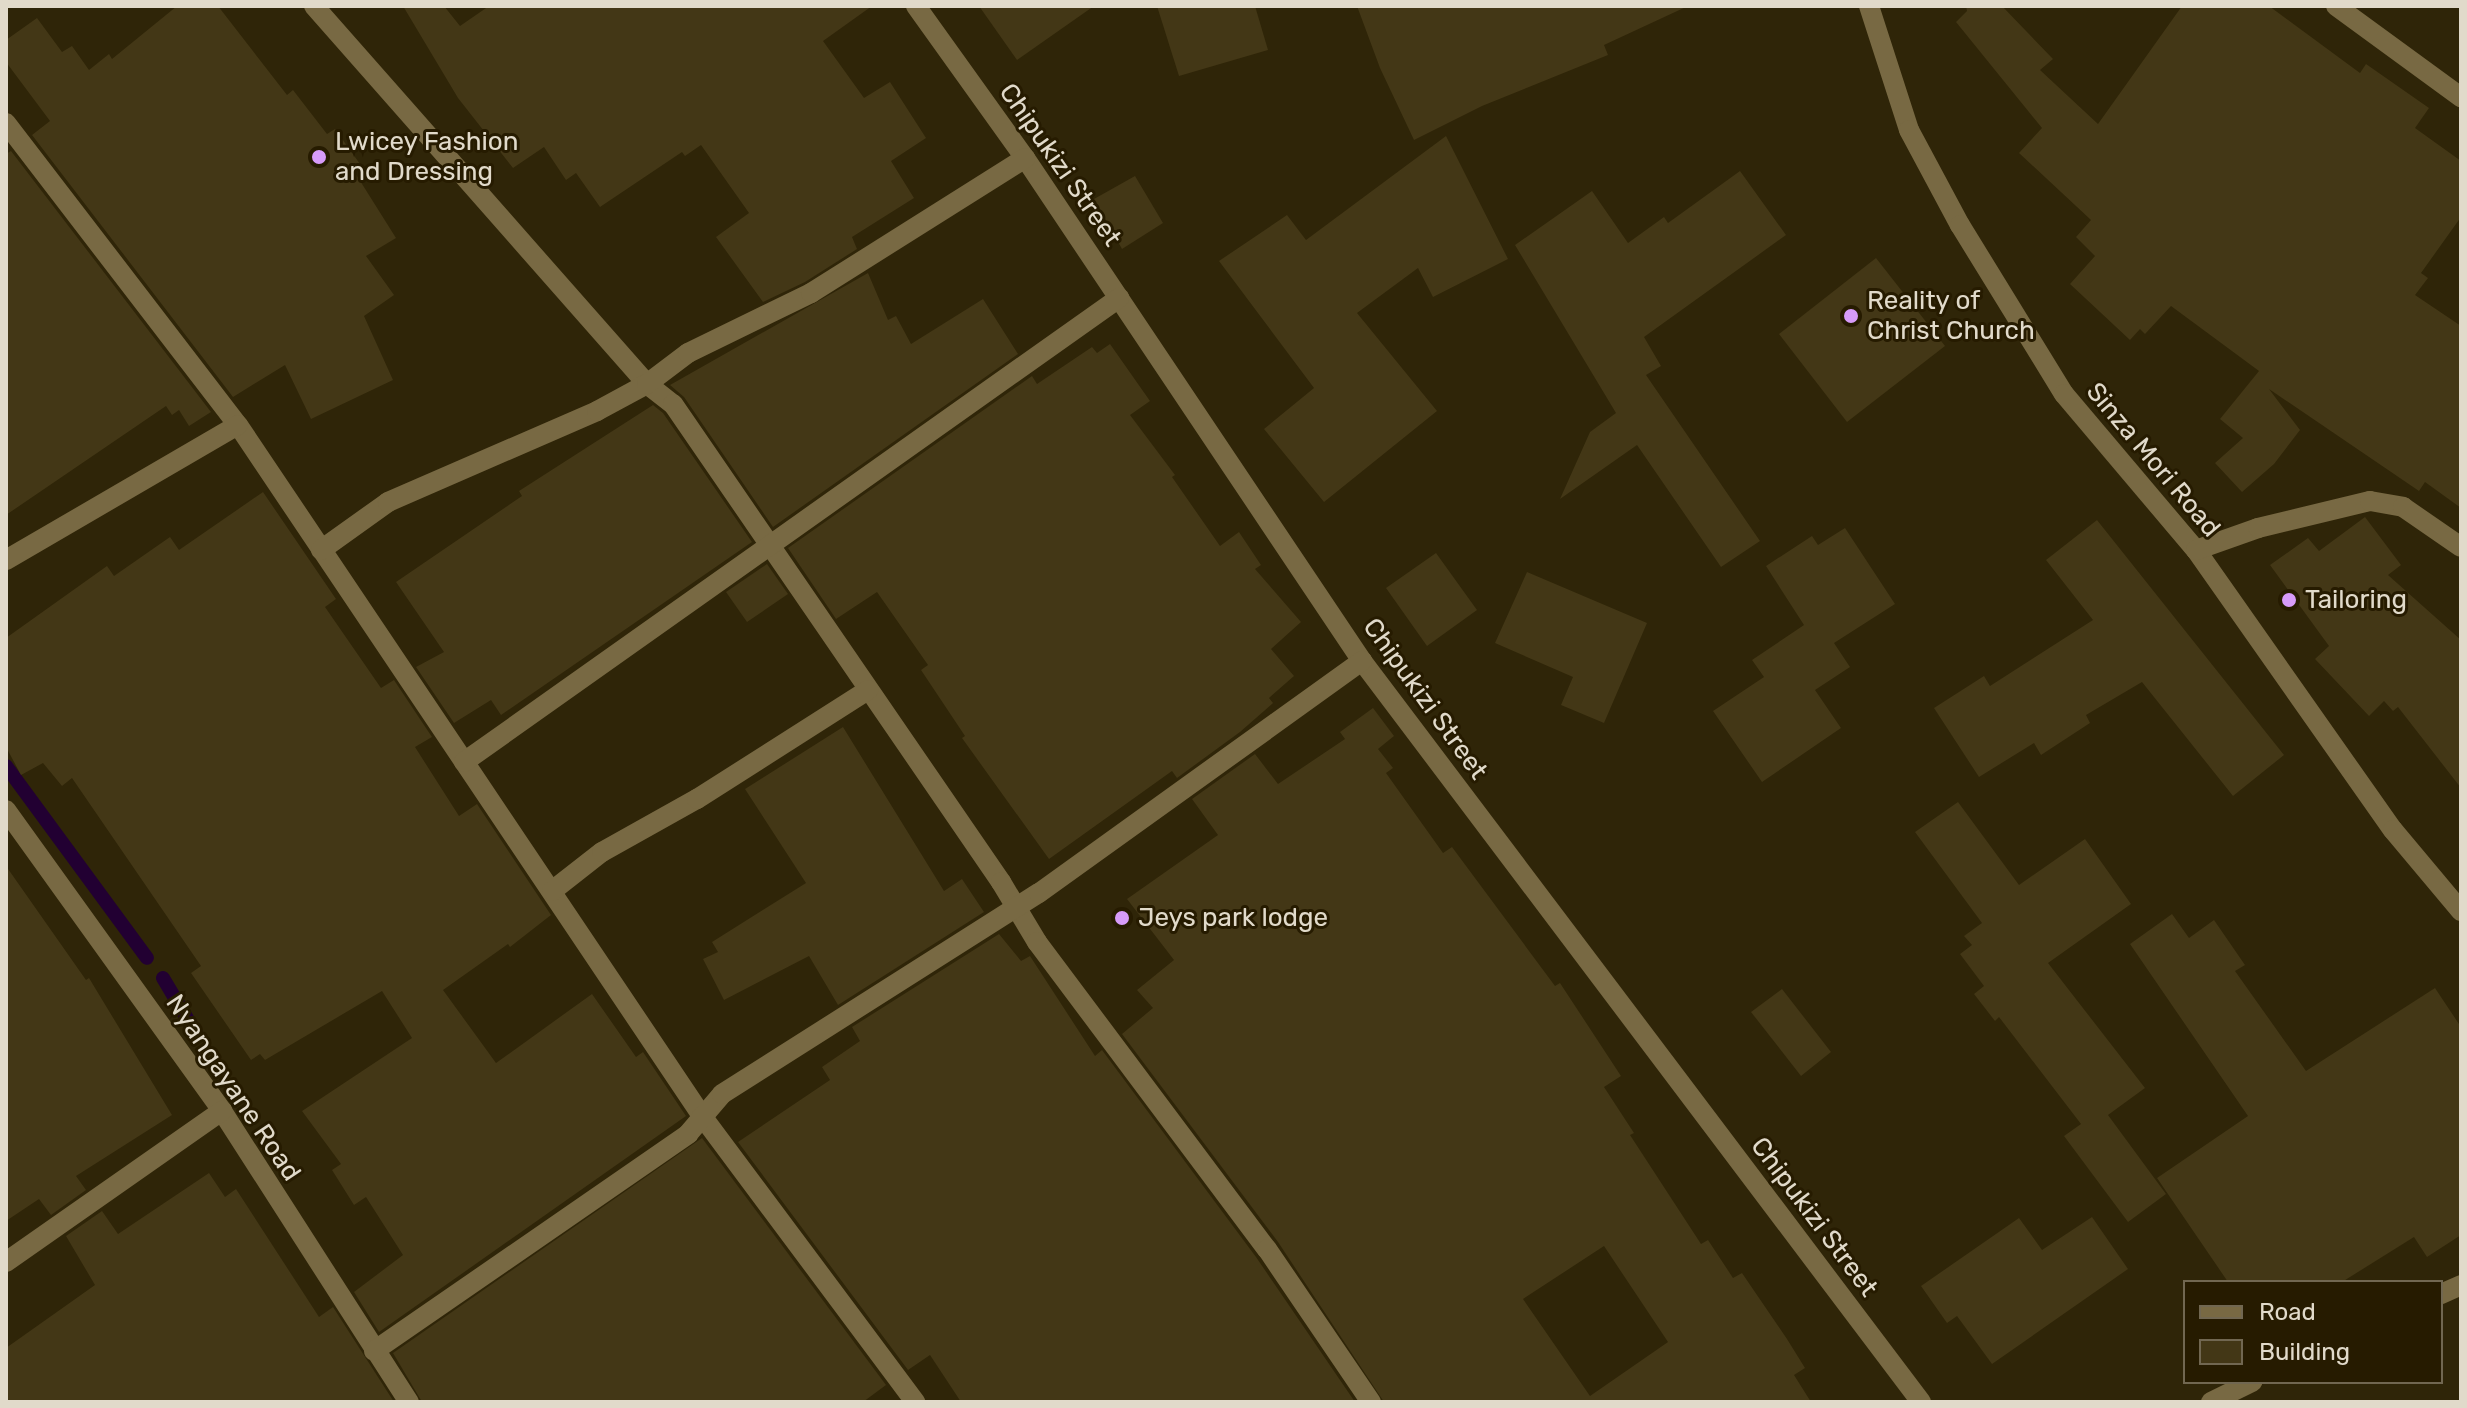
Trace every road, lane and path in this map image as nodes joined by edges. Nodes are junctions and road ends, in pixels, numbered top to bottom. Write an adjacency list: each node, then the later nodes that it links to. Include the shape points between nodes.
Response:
1 (314, 6): 9 (street)
2 (916, 6): 7 (street, Chipukizi Street)
3 (1869, 6): 14 (street, Sinza Mori Road, via 1909,130 1960,225 2064,394)
4 (2336, 6): 5 (street)
5 (2461, 97)
6 (6, 123): 10 (street)
7 (1025, 158): 8 (street, Chipukizi Street); 9 (street, via 811,293 688,353)
8 (1119, 298): 11 (street); 16 (street, Chipukizi Street)
9 (647, 384): 11 (street, via 673,404); 13 (street, via 388,502)
10 (238, 425): 13 (street); 15 (street)
11 (773, 546): 17 (street); 18 (street)
12 (2461, 547): 14 (street, via 2403,507 2370,501 2258,528)
13 (321, 550): 18 (street)
14 (2196, 550): 22 (street, Sinza Mori Road, via 2393,830)
15 (6, 560)
16 (1362, 661): 21 (street); 31 (street, Chipukizi Street)
17 (868, 690): 20 (street, via 697,799 602,852); 21 (street)
18 (464, 762): 20 (street)
19 (6, 810): 23 (street, Nyangayane Road)
20 (552, 891): 24 (street)
21 (1017, 908): 24 (street, via 722,1094); 30 (street, via 1267,1249)
22 (2461, 911)
23 (222, 1111): 25 (street); 26 (street, Nyangayane Road)
24 (702, 1116): 26 (street, via 688,1134); 29 (street)
25 (6, 1262)
26 (374, 1351): 28 (street, Nyangayane Road)
27 (2248, 1384): 32 (street)
28 (409, 1402)
29 (915, 1402)
30 (1371, 1402)
31 (1921, 1402)
32 (2211, 1402)

